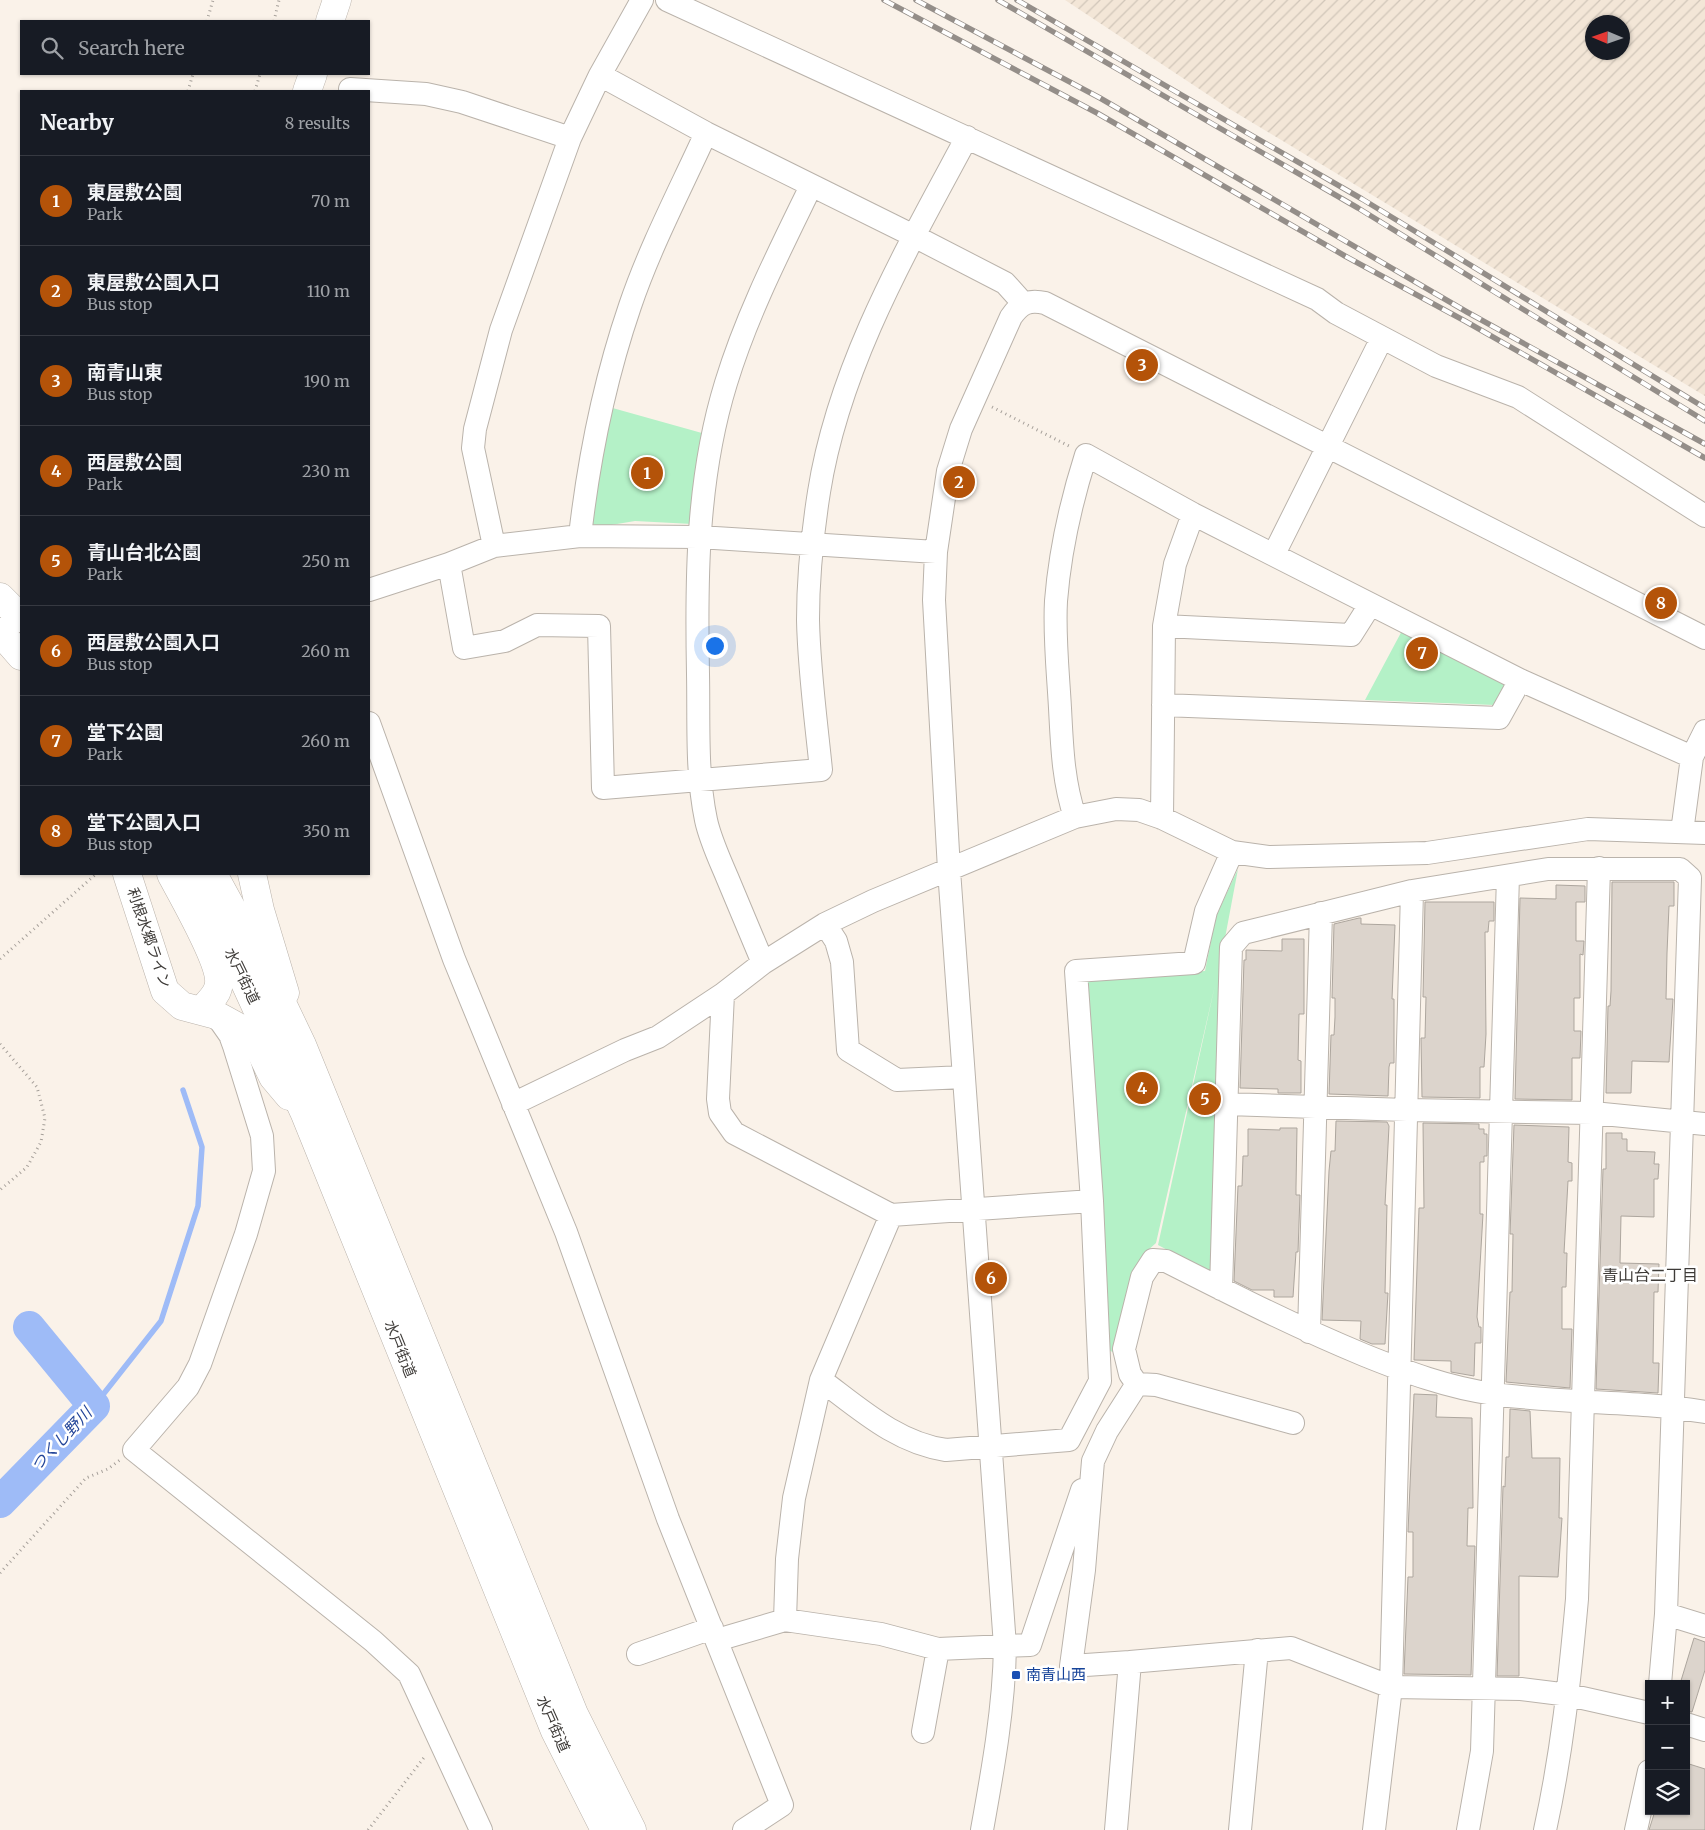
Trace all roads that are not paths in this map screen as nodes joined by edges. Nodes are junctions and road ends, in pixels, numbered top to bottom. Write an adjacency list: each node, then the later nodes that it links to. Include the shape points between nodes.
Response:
1 (336, 0): 4 (main road)
2 (642, 0): 6 (street)
3 (667, 0): 11 (street)
4 (330, 20)
5 (313, 75): 7 (main road)
6 (600, 75): 9 (street); 10 (street)
7 (307, 90)
8 (370, 91): 10 (street, via 426,94 453,100)
9 (706, 133): 12 (street); 19 (street, via 650,254 616,348 594,439)
10 (570, 138): 22 (street, via 502,330 475,429 473,448 477,475)
11 (967, 138): 13 (street); 15 (street, via 1317,299)
12 (811, 186): 13 (street); 20 (street, via 764,283 725,385 704,487)
13 (914, 236): 14 (street, via 1005,283); 21 (street, via 874,318 845,394 830,440 819,491)
14 (1023, 303): 16 (street, via 1034,300 1045,303); 23 (street, via 1011,318 961,429 948,471)
15 (1382, 338): 16 (street); 18 (street, via 1436,366 1518,397)
16 (1329, 446): 24 (street); 32 (street)
17 (1193, 514): 24 (street); 30 (street, via 1175,564); 40 (street, via 1086,455 1067,523 1056,601 1064,771)
18 (1705, 516)
19 (580, 536): 20 (street); 22 (street)
20 (699, 537): 21 (street); 39 (street, via 696,586)
21 (813, 544): 23 (street); 39 (street, via 808,618 821,770)
22 (494, 546): 25 (street)
23 (936, 552): 46 (street, via 935,638)
24 (1274, 554): 28 (street)
25 (449, 564): 26 (street); 39 (street, via 464,648 505,641 536,626 599,626 602,788)
26 (370, 590)
27 (0, 597): 29 (main road)
28 (1370, 605): 30 (street, via 1351,635); 34 (street)
29 (20, 617)
30 (1164, 626): 35 (street)
31 (0, 632): 33 (main road)
32 (1705, 638)
33 (20, 655)
34 (1520, 680): 35 (street, via 1499,718); 38 (street)
35 (1163, 705): 41 (street)
36 (370, 726): 61 (street, via 438,916)
37 (1705, 731): 38 (street)
38 (1692, 757): 42 (street)
39 (700, 781): 56 (street, via 706,821 714,846)
40 (1075, 817): 41 (street, via 1116,809 1140,810); 46 (street)
41 (1162, 818): 44 (street)
42 (1682, 832): 43 (street); 44 (street, via 1588,829 1427,853 1374,856 1268,857)
43 (1705, 833)
44 (1232, 852): 69 (street, via 1206,911 1194,964 1076,972)
45 (1599, 868): 52 (street, via 1548,869); 66 (street); 68 (street, via 1680,869 1690,878)
46 (949, 870): 55 (street); 60 (street)
47 (127, 875): 58 (main road, 利根水郷ライン, via 165,991 182,1006)
48 (172, 875): 58 (main road, via 218,972 219,987)
49 (186, 875): 67 (main road, 水戸街道, via 230,950)
50 (214, 875): 59 (main road, 水戸街道)
51 (252, 875): 59 (main road)
52 (1508, 876): 53 (street); 65 (street)
53 (1412, 891): 54 (street); 64 (street)
54 (1321, 914): 62 (street, via 1243,933 1231,947); 63 (street)
55 (825, 924): 56 (street); 60 (street, via 836,941 842,962 848,1050 897,1080)
56 (764, 963): 57 (street)
57 (723, 994): 61 (street, via 658,1037); 71 (street, via 718,1098 720,1113 727,1125 734,1133)
58 (209, 1012): 67 (main road, 利根水郷ライン, via 247,1032 257,1044 273,1077); 102 (street, via 230,1035 262,1136 264,1171 246,1234 200,1364 188,1387 134,1450 409,1674)
59 (302, 1045): 104 (main road, 水戸街道, via 574,1714)
60 (964, 1076): 70 (street)
61 (513, 1104): 87 (street, via 566,1232 648,1465)
62 (1227, 1104): 63 (street); 72 (street)
63 (1317, 1107): 64 (street); 73 (street)
64 (1407, 1110): 65 (street); 74 (street)
65 (1501, 1112): 66 (street); 77 (street)
66 (1592, 1113): 68 (street); 78 (street)
67 (305, 1114): 103 (main road, 水戸街道, via 555,1732)
68 (1694, 1123): 79 (street)
69 (1092, 1201): 70 (street); 82 (street, via 1100,1381 1069,1440)
70 (974, 1209): 71 (street); 82 (street)
71 (891, 1215): 75 (street)
72 (1221, 1289): 73 (street); 76 (street, via 1166,1261 1153,1260 1142,1278 1124,1348 1130,1374)
73 (1308, 1332): 74 (street)
74 (1399, 1369): 77 (street); 94 (street)
75 (820, 1380): 82 (street, via 890,1431 915,1443 946,1450); 85 (street, via 794,1498)
76 (1137, 1384): 81 (street, via 1156,1385); 83 (street, via 1107,1431)
77 (1492, 1394): 78 (street); 95 (street)
78 (1583, 1401): 79 (street); 96 (street, via 1577,1599)
79 (1673, 1407): 80 (street); 84 (street)
80 (1705, 1412)
81 (1293, 1423)
82 (990, 1446): 88 (street)
83 (1093, 1461): 88 (street, via 1030,1645); 92 (street, via 1084,1570 1071,1666)
84 (1666, 1614): 86 (street); 93 (street)
85 (785, 1620): 87 (street); 89 (street, via 881,1634)
86 (1705, 1626)
87 (714, 1634): 91 (street); 105 (street, via 782,1805)
88 (1005, 1646): 89 (street); 106 (street, via 997,1751)
89 (938, 1649): 100 (street)
90 (1257, 1650): 92 (street); 94 (street, via 1291,1648); 108 (street)
91 (638, 1654)
92 (1130, 1662): 107 (street)
93 (1660, 1680)
94 (1391, 1686): 95 (street); 109 (street)
95 (1484, 1687): 96 (street); 110 (street, via 1482,1751)
96 (1569, 1695): 97 (street); 111 (street)
97 (1645, 1712)
98 (1689, 1725): 99 (street)
99 (1705, 1730)
100 (923, 1732)
101 (1645, 1789): 112 (street)
102 (481, 1830)
103 (605, 1830)
104 (632, 1830)
105 (744, 1830)
106 (982, 1830)
107 (1116, 1830)
108 (1240, 1830)
109 (1374, 1830)
110 (1468, 1830)
111 (1545, 1830)
112 (1636, 1830)

